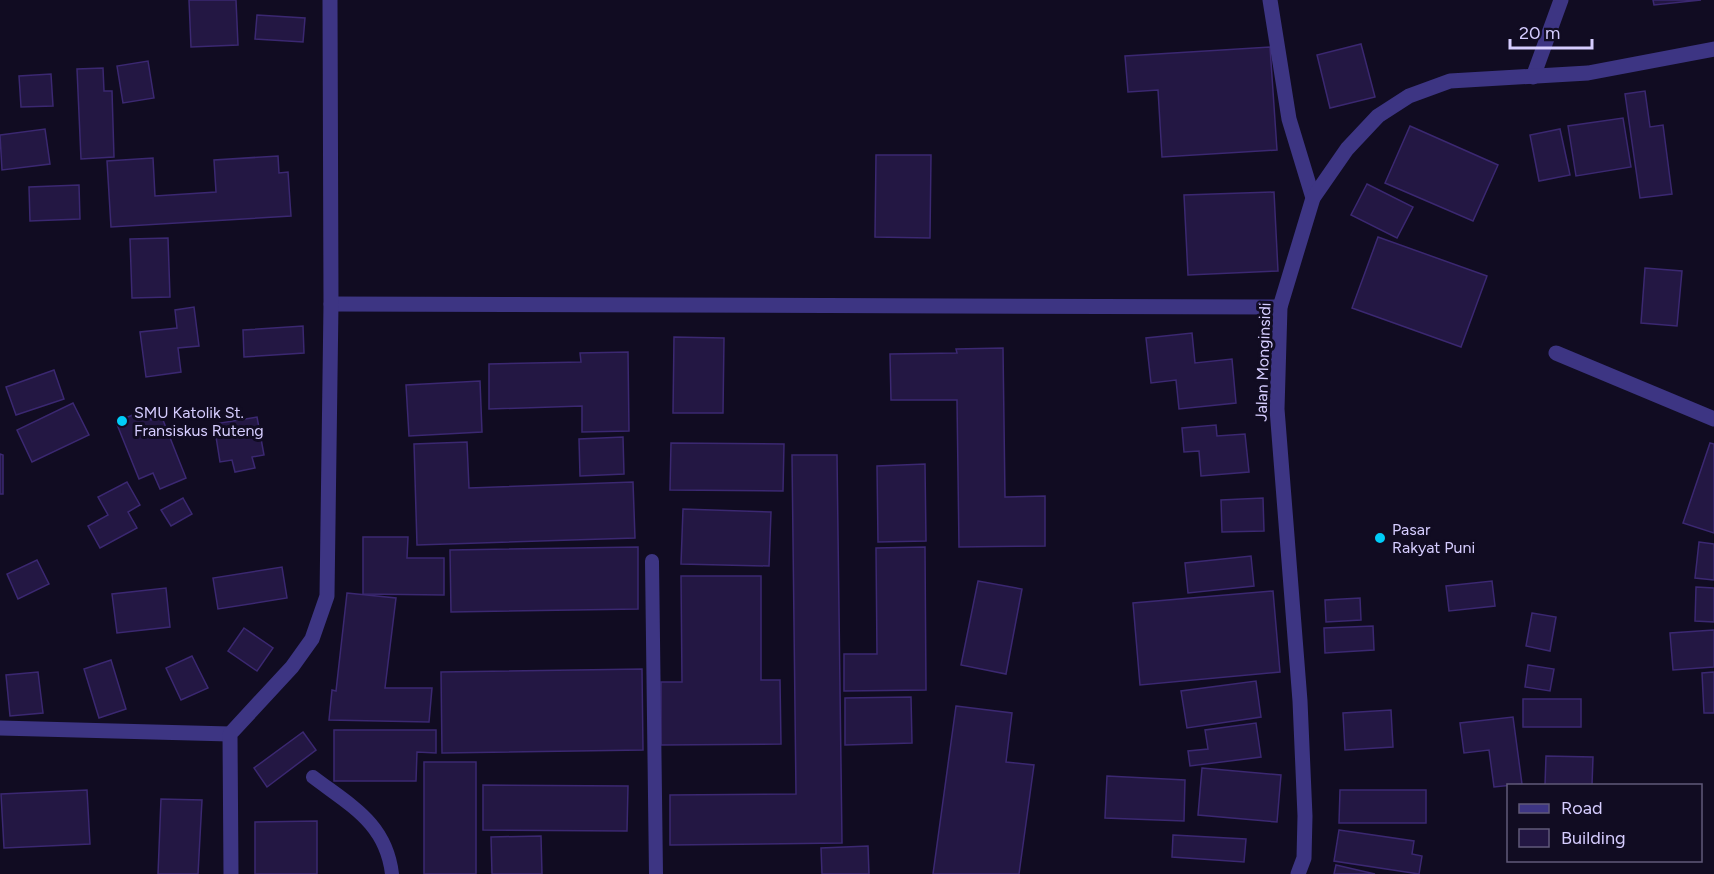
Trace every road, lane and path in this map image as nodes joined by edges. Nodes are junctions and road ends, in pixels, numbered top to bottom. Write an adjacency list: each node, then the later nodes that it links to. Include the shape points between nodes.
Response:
1 (330, 0): 7 (street)
2 (1270, 0): 6 (street, via 1288,119)
3 (1561, 0): 5 (street)
4 (1714, 49): 5 (street, Jalan Monginsidi, via 1588,73)
5 (1533, 77): 6 (street, Jalan Monginsidi, via 1450,81 1409,96 1378,116)
6 (1313, 198): 8 (street, Jalan Monginsidi)
7 (331, 304): 8 (street); 13 (street, via 327,596 312,639 292,667)
8 (1280, 307): 18 (street, Jalan Monginsidi, via 1277,409 1305,816 1304,858)
9 (1556, 353): 10 (street)
10 (1714, 419)
11 (652, 561): 17 (lane)
12 (0, 728): 13 (street)
13 (230, 734): 15 (street)
14 (313, 777): 16 (lane, via 378,830 390,856)
15 (231, 874)
16 (392, 874)
17 (656, 874)
18 (1298, 874)

